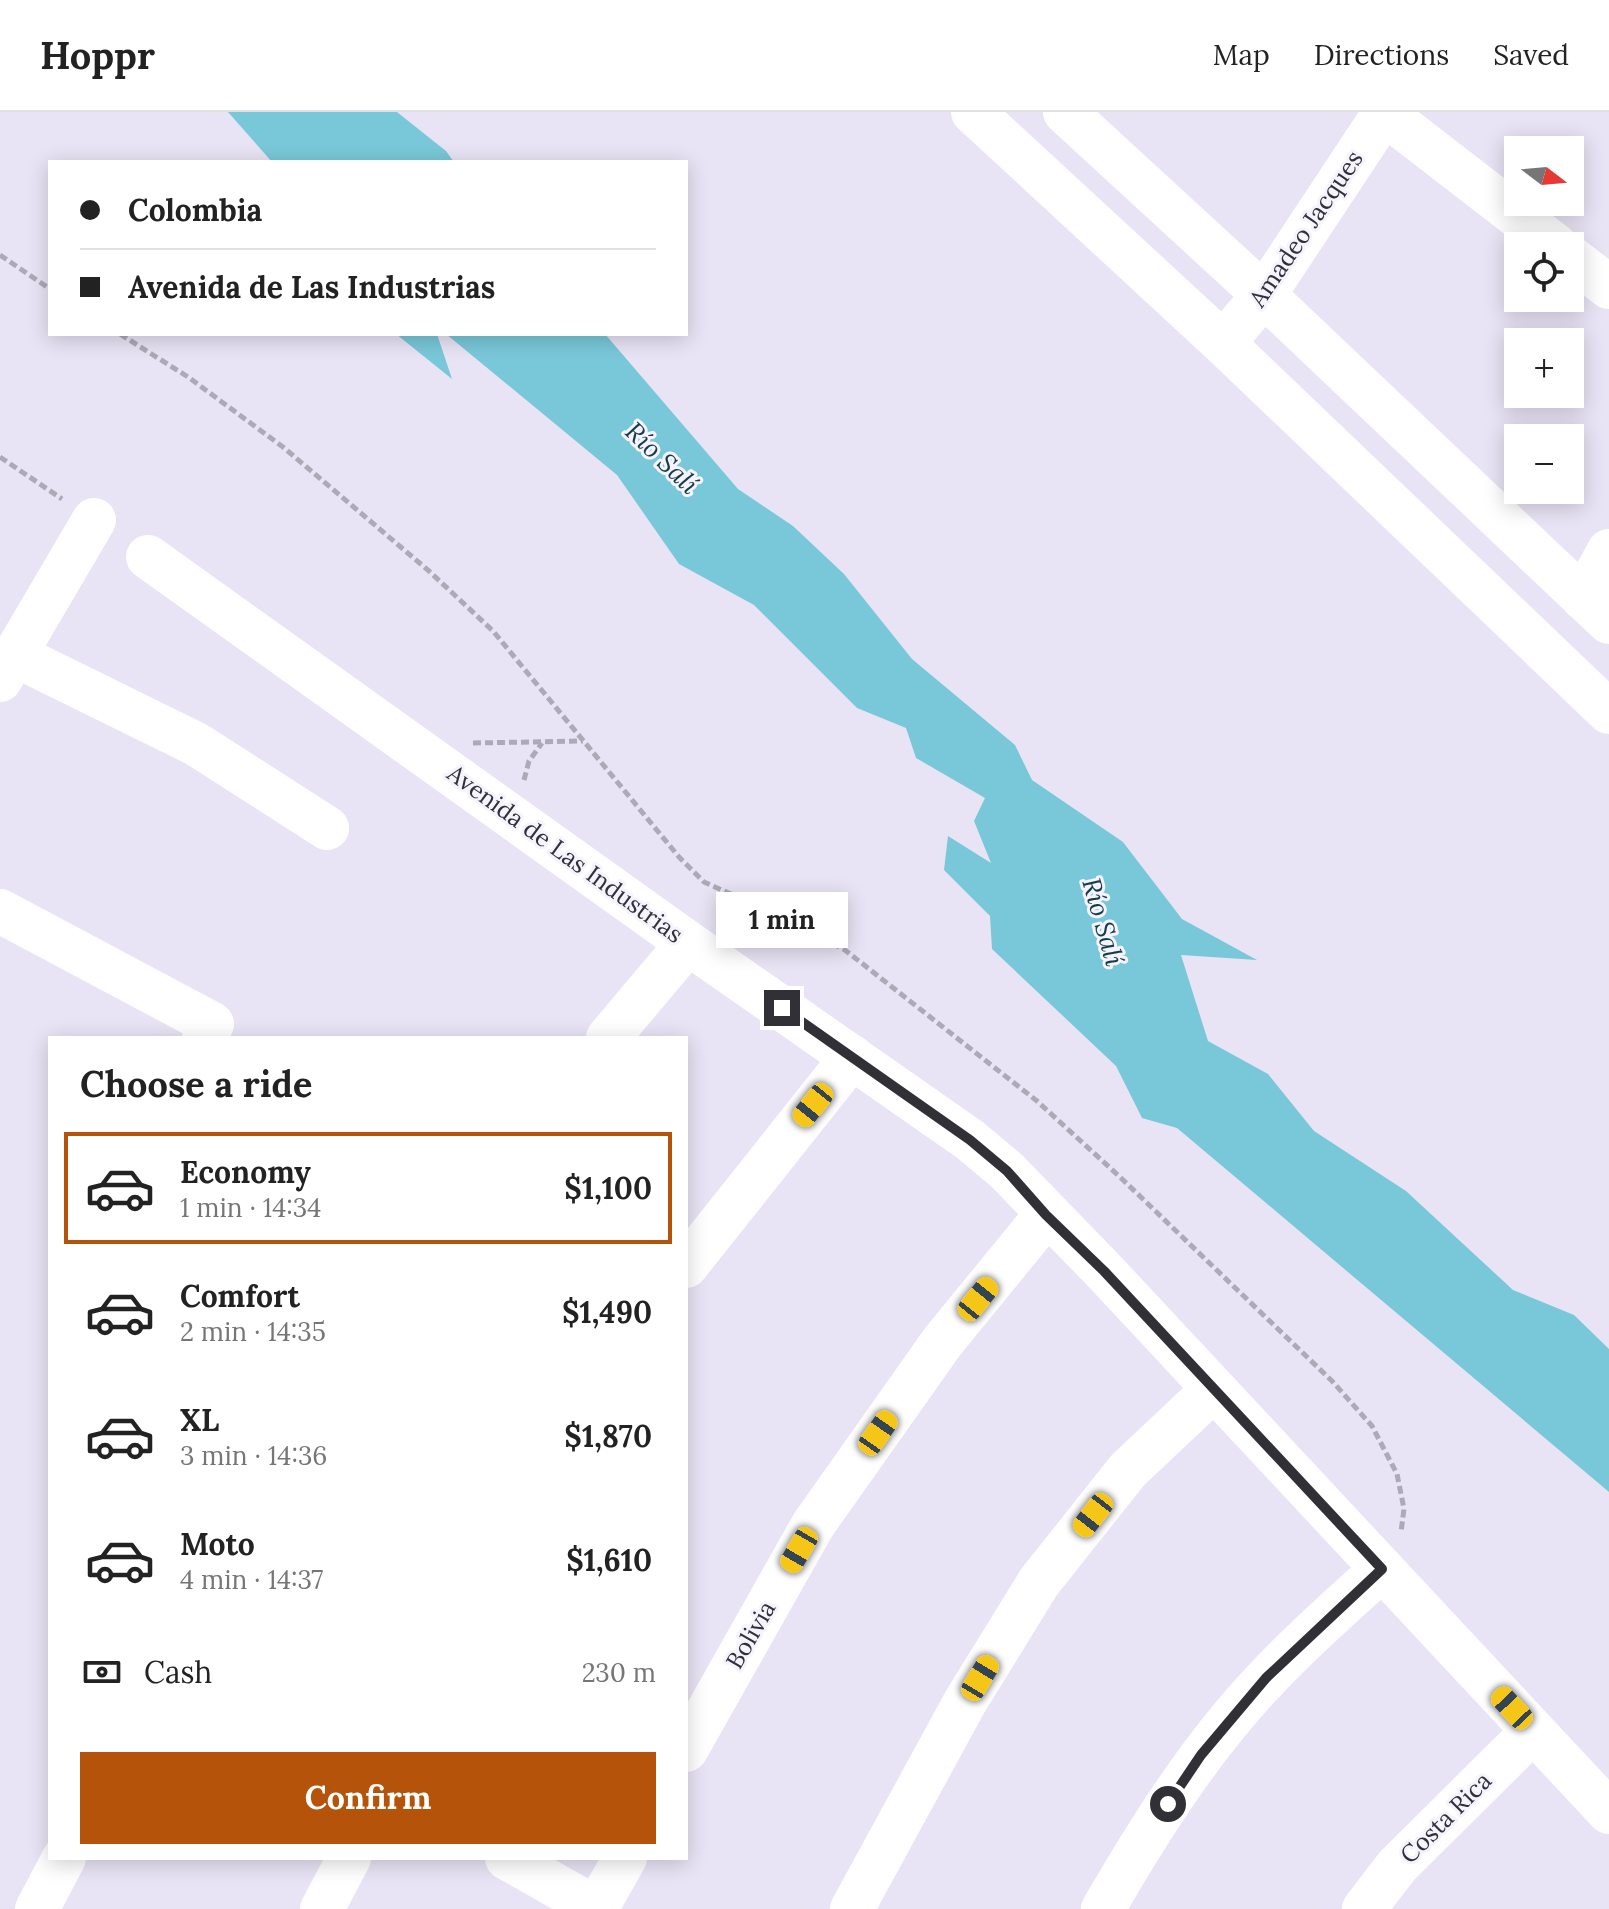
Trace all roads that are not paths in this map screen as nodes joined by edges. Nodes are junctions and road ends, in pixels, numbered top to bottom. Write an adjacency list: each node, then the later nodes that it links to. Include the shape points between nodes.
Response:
1 (973, 112): 8 (street)
2 (1065, 112): 7 (street)
3 (1385, 113): 4 (street); 7 (street, Amadeo Jacques)
4 (1538, 232)
5 (1584, 268): 6 (street)
6 (1609, 287)
7 (1264, 295): 8 (street, Amadeo Jacques); 12 (street)
8 (1223, 343): 14 (street)
9 (94, 520): 13 (street)
10 (1609, 551): 12 (street)
11 (148, 557): 17 (street, Avenida de Las Industrias)
12 (1596, 610)
13 (7, 668): 15 (street, via 196,744)
14 (1609, 712)
15 (327, 828)
16 (0, 911): 18 (street, via 212,1024)
17 (688, 943): 19 (street); 20 (street, Avenida de Las Industrias)
18 (205, 1036)
19 (610, 1036)
20 (852, 1057): 21 (street, Avenida de Las Industrias, via 970,1140); 22 (street)
21 (1046, 1215): 23 (street, Avenida de Las Industrias); 26 (street, Bolivia, via 943,1341 813,1525)
22 (688, 1263)
23 (1214, 1389): 24 (street, Avenida de Las Industrias); 35 (street, via 1128,1470 1039,1582 965,1702)
24 (1382, 1569): 25 (street, Avenida de Las Industrias); 36 (street, via 1266,1678 1201,1755)
25 (1533, 1731): 27 (street, Avenida de Las Industrias); 37 (street, Costa Rica, via 1397,1866)
26 (688, 1746)
27 (1609, 1812)
28 (63, 1860): 32 (street)
29 (348, 1860): 33 (street)
30 (510, 1860): 34 (street)
31 (624, 1860): 34 (street)
32 (37, 1909)
33 (322, 1909)
34 (596, 1909)
35 (852, 1909)
36 (1103, 1909)
37 (1364, 1909)

